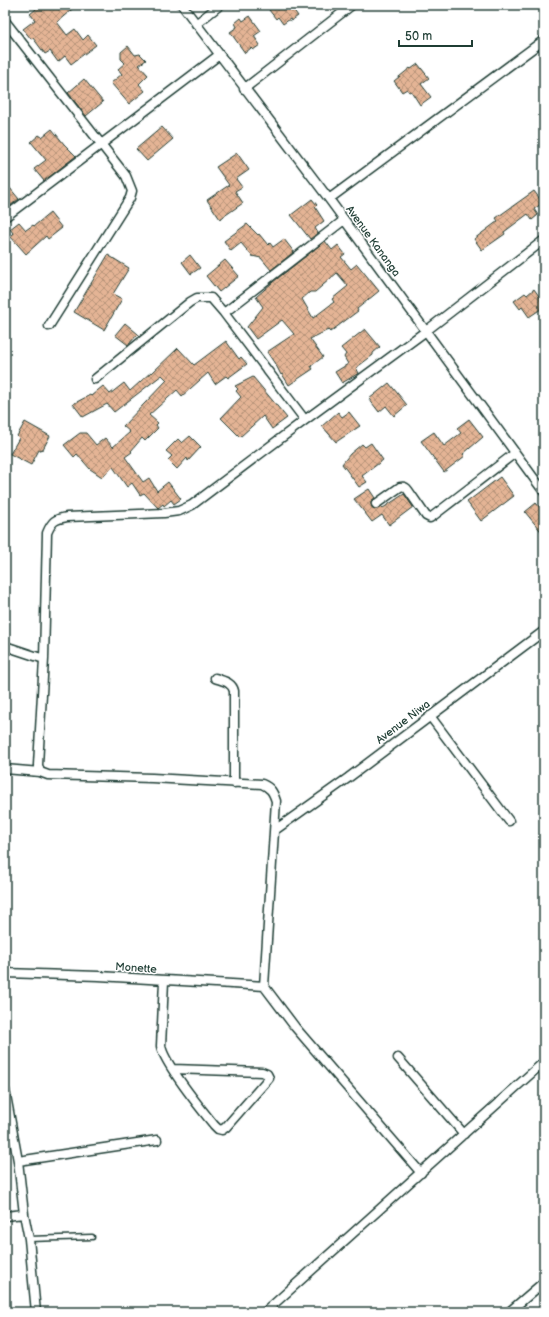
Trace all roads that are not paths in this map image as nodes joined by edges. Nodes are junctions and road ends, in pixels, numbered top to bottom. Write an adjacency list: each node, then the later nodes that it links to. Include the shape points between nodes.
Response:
1 (182, 5): 5 (street, Avenue Kananga)
2 (220, 5): 5 (street)
3 (352, 5): 8 (street)
4 (5, 21): 9 (street)
5 (196, 24): 7 (street, Avenue Kananga)
6 (544, 40): 10 (street)
7 (219, 55): 8 (street, Avenue Kananga); 9 (street)
8 (244, 89): 10 (street, Avenue Kananga)
9 (101, 146): 11 (street); 15 (street, via 126,176 132,191 130,198)
10 (329, 199): 12 (street, Avenue Kananga)
11 (5, 217)
12 (344, 220): 14 (street); 16 (street, Avenue Kananga)
13 (544, 240): 16 (street)
14 (224, 312): 17 (street, via 211,298 197,298); 18 (street)
15 (49, 326)
16 (426, 331): 18 (street); 19 (street, Avenue Kananga)
17 (95, 379)
18 (305, 420): 24 (street, via 192,505 179,511 67,517 50,524 47,533)
19 (515, 452): 20 (street, Avenue Kananga); 21 (street, via 430,518 406,488 400,487)
20 (544, 492)
21 (376, 504)
22 (544, 631): 26 (street, Avenue Niwa)
23 (5, 646): 24 (street)
24 (44, 659): 28 (street, via 38,765)
25 (215, 678): 29 (street, via 229,683 234,691)
26 (430, 716): 30 (street); 31 (street, Avenue Niwa)
27 (5, 769): 28 (street)
28 (40, 772): 29 (street, via 48,776)
29 (234, 783): 31 (street, via 262,784 269,787 276,801)
30 (509, 821)
31 (275, 830): 34 (street)
32 (5, 973): 33 (street, Monette)
33 (164, 981): 34 (street, Monette); 37 (street, via 161,1046)
34 (264, 986): 42 (street, via 295,1027)
35 (398, 1058): 39 (street)
36 (544, 1062): 39 (street)
37 (172, 1069): 37 (street, via 262,1072 269,1078 222,1130 214,1125)
38 (5, 1090): 41 (street)
39 (464, 1134): 42 (street)
40 (157, 1140): 41 (street)
41 (18, 1161): 43 (street)
42 (420, 1173): 49 (street)
43 (24, 1214): 44 (street); 46 (street)
44 (5, 1216)
45 (92, 1237): 46 (lane)
46 (29, 1239): 48 (street)
47 (544, 1282): 50 (street)
48 (36, 1312)
49 (265, 1312)
50 (509, 1312)

